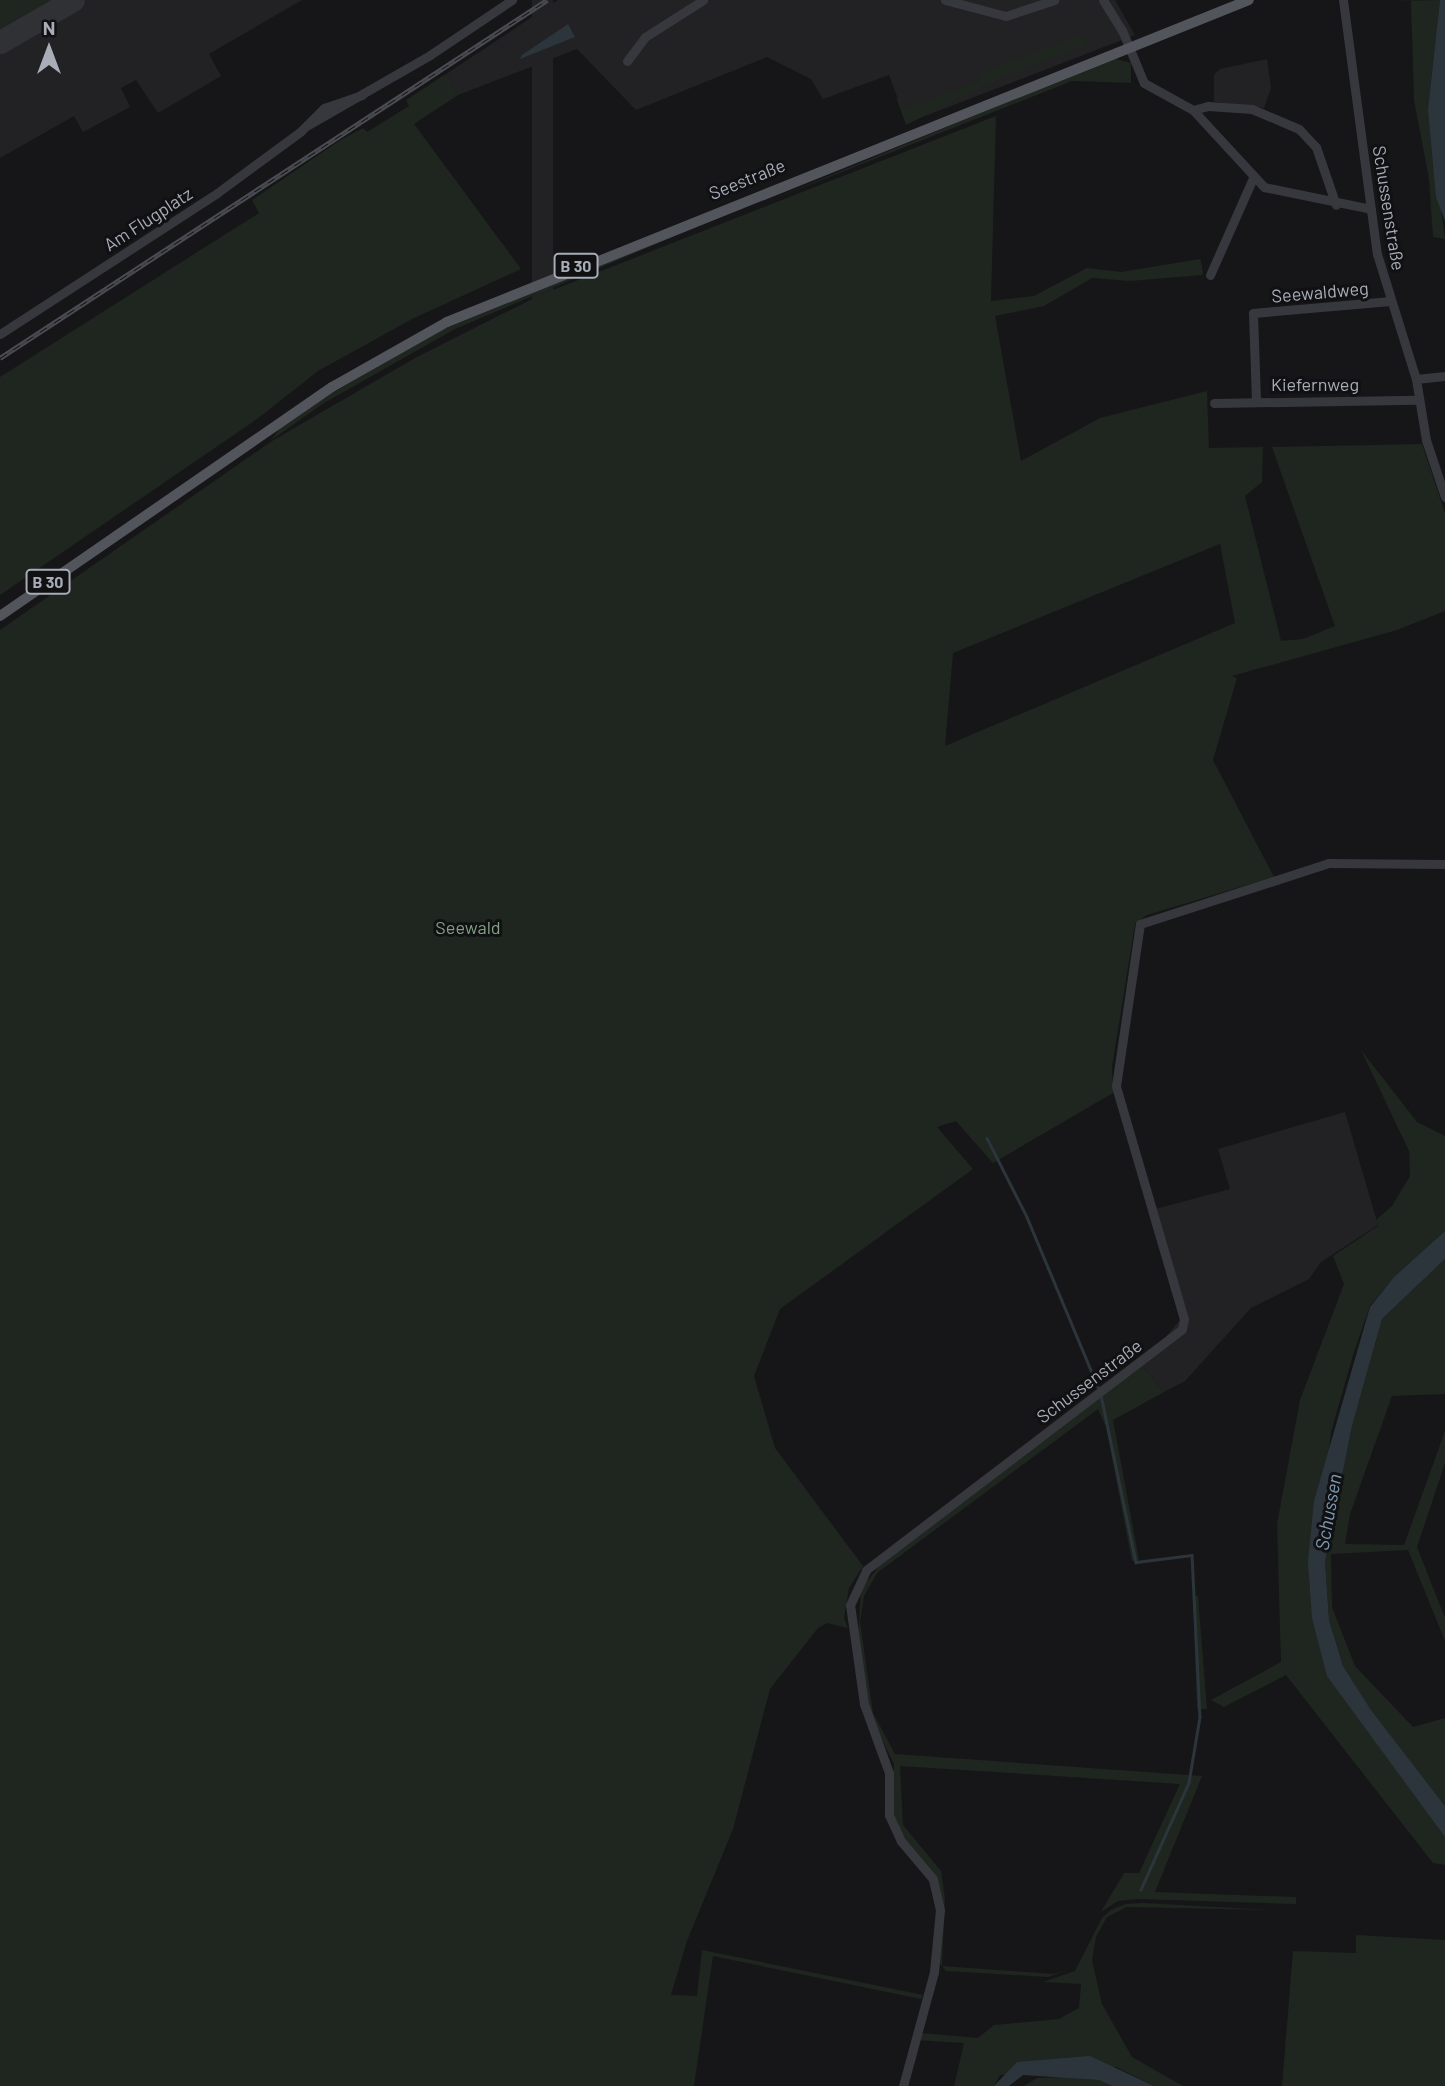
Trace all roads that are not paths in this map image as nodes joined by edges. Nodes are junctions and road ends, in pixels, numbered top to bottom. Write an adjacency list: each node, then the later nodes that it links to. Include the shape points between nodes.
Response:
1 (512, 0): 17 (street, Am Flugplatz, via 308,125 217,193)
2 (703, 0): 10 (street, via 646,37)
3 (944, 0): 8 (street)
4 (1054, 0): 8 (street, via 1006,16)
5 (1103, 0): 9 (street)
6 (1249, 0): 9 (main road, Seestraße / B 30)
7 (1343, 0): 14 (street, Schussenstraße)
8 (966, 4)
9 (1129, 47): 11 (street, via 1144,83); 24 (main road, Seestraße / B 30, via 490,302 405,343 274,426)
10 (627, 61)
11 (1194, 110): 12 (street); 13 (street, via 1208,106 1252,109 1299,129 1316,147)
12 (1253, 178): 13 (street, via 1284,195); 15 (street)
13 (1336, 205): 14 (street)
14 (1371, 209): 16 (street, Schussenstraße)
15 (1210, 275)
16 (1390, 301): 19 (street, Schussenstraße); 20 (street, Seewaldweg, via 1253,313)
17 (0, 334)
18 (1445, 376): 19 (street)
19 (1416, 379): 21 (street, Schussenstraße)
20 (1256, 400): 21 (street, Kiefernweg); 22 (street, Kiefernweg)
21 (1416, 400): 23 (street, Schussenstraße)
22 (1214, 403)
23 (1445, 497)
24 (0, 616)
25 (1445, 864): 26 (street, Schussenstraße, via 1329,863 1140,923 1116,1086 1184,1320 1182,1329 866,1570 850,1605 864,1704 890,1773 889,1815 901,1842 933,1879 940,1910 934,1972)
26 (903, 2086)

